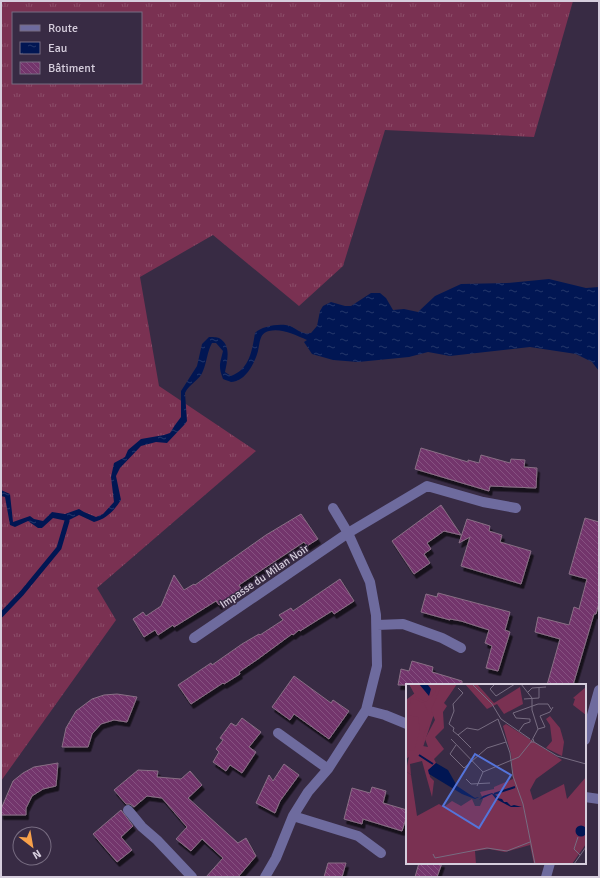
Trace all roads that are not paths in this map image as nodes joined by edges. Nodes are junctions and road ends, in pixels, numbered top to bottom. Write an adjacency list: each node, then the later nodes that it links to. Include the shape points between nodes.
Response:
1 (333, 508): 3 (street)
2 (516, 508): 3 (street, Impasse du Milan Noir, via 483,502 427,486)
3 (348, 533): 4 (street, via 370,582); 5 (street, Impasse du Milan Noir)
4 (377, 625): 6 (street, via 403,624); 8 (street, via 377,666)
5 (194, 638)
6 (461, 648)
7 (599, 690): 11 (street)
8 (366, 710): 9 (street); 12 (street)
9 (406, 724)
10 (278, 733): 12 (street)
11 (586, 736)
12 (328, 769): 16 (street, via 308,792)
13 (586, 797): 14 (street)
14 (599, 799)
15 (128, 810): 19 (street)
16 (293, 816): 17 (street, via 358,836); 20 (street, via 276,858)
17 (381, 853)
18 (550, 864): 21 (street)
19 (192, 877)
20 (265, 877)
21 (546, 877)

